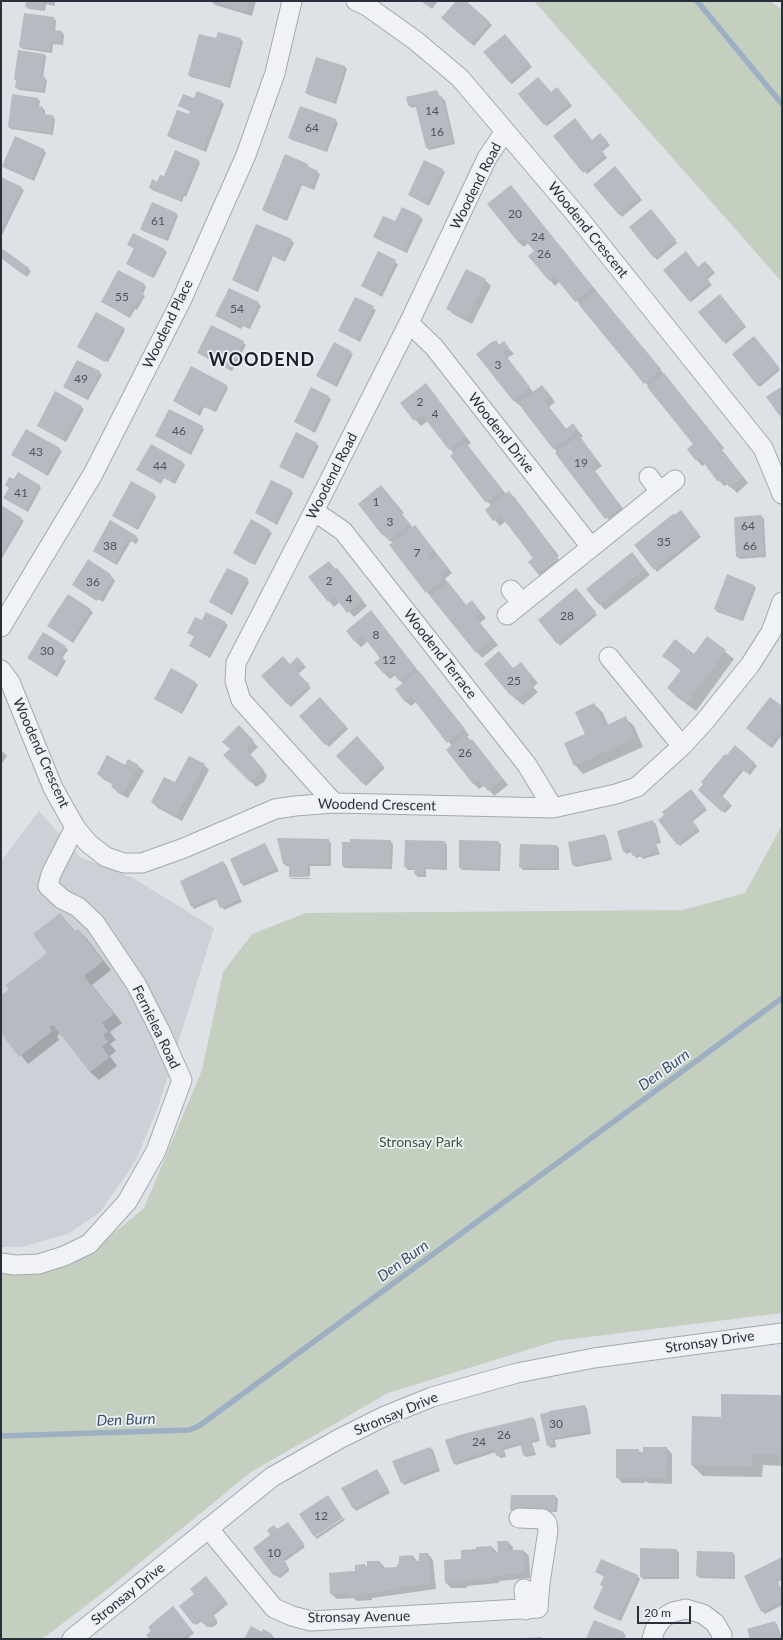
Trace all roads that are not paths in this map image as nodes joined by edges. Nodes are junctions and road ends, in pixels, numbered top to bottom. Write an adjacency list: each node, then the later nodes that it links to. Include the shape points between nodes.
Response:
1 (292, 1): 11 (street, Woodend Place, via 275,73 246,155 182,299 93,474)
2 (356, 1): 3 (street, Woodend Crescent, via 416,41 460,78)
3 (505, 131): 4 (street, Woodend Road, via 487,158); 6 (street, Woodend Crescent, via 578,217 763,448)
4 (409, 323): 7 (street, Woodend Road); 8 (street, Woodend Drive, via 434,347)
5 (675, 480): 8 (street, via 654,485)
6 (782, 494)
7 (314, 511): 15 (street, Woodend Road, via 236,663 235,681 241,700); 16 (street, Woodend Terrace, via 343,531 528,765)
8 (591, 547): 10 (street, via 516,596)
9 (782, 602): 14 (street, Woodend Crescent, via 771,632 750,665)
10 (507, 615)
11 (1, 627)
12 (609, 657): 14 (street)
13 (1, 670): 17 (street, Woodend Crescent, via 10,682 53,788)
14 (682, 746): 16 (street, Woodend Crescent, via 637,786 616,794)
15 (334, 803): 16 (street, Woodend Crescent); 17 (street, Woodend Crescent, via 275,809 142,863 124,863 106,857 88,843)
16 (553, 808)
17 (75, 827): 18 (street, Fernielea Road, via 50,874 48,886 62,899 78,907 95,923 136,984 182,1080 156,1151 128,1202 89,1244 39,1264)
18 (1, 1263)
19 (782, 1333): 21 (street, Stronsay Drive, via 594,1358 518,1373 432,1397 385,1416 272,1477)
20 (519, 1518): 23 (street, via 543,1519 547,1523 540,1583)
21 (208, 1528): 23 (street, Stronsay Avenue, via 274,1608 311,1621); 24 (street, Stronsay Drive)
22 (524, 1589): 23 (street)
23 (532, 1609)
24 (72, 1639)
25 (652, 1639): 26 (street, via 663,1618 686,1609 703,1614 715,1623)
26 (722, 1639)

